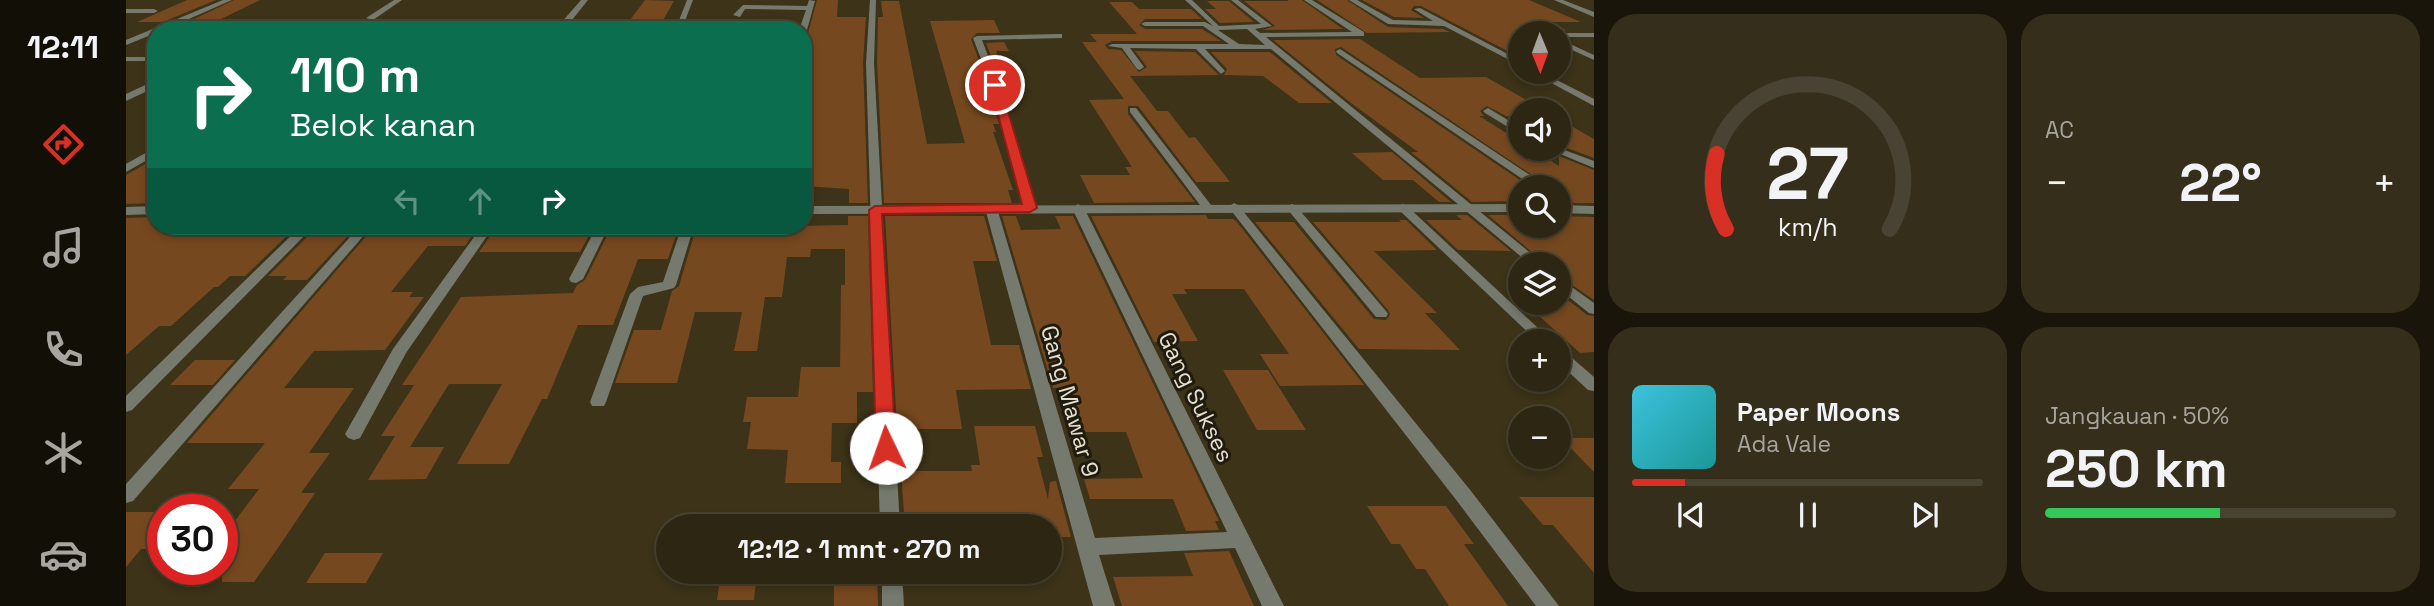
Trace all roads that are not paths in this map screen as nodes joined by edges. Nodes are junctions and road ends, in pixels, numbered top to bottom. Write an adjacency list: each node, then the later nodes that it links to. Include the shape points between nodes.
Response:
1 (229, 0): 18 (street)
2 (398, 0): 17 (street)
3 (585, 0): 19 (street)
4 (690, 0): 20 (street)
5 (873, 0): 68 (street, via 870,63)
6 (1188, 0): 24 (street)
7 (1234, 0): 25 (street, via 1268,26)
8 (1307, 0): 25 (street, via 1361,34)
9 (1352, 0): 23 (street, via 1391,22)
10 (1557, 0): 16 (street)
11 (811, 4): 15 (street, via 743,7); 21 (street)
12 (1418, 9): 23 (street)
13 (126, 11): 14 (street)
14 (153, 11)
15 (737, 15)
16 (1594, 15)
17 (370, 18)
18 (179, 21)
19 (567, 21)
20 (680, 21)
21 (806, 21)
22 (1145, 24): 24 (street, via 1199,23)
23 (1445, 24): 38 (street)
24 (1217, 28): 25 (street); 34 (street)
25 (1254, 32): 35 (street)
26 (147, 34): 30 (street)
27 (1594, 34): 28 (street)
28 (1572, 35)
29 (1059, 36): 60 (street, via 977,38)
30 (126, 43)
31 (1112, 46): 32 (street)
32 (1124, 46): 33 (street); 42 (street)
33 (1198, 46): 34 (street); 43 (street)
34 (1236, 46): 35 (street)
35 (1273, 47): 56 (street)
36 (1572, 47): 39 (street)
37 (1340, 51): 55 (street)
38 (1508, 57)
39 (1594, 58)
40 (126, 59): 41 (street)
41 (147, 59)
42 (1140, 67)
43 (1221, 71)
44 (1558, 84): 47 (street)
45 (147, 88): 46 (street)
46 (126, 98)
47 (1594, 103)
48 (1133, 110): 57 (street)
49 (1488, 111): 50 (street)
50 (1508, 124)
51 (147, 156): 54 (street)
52 (1571, 156): 53 (street)
53 (1594, 165)
54 (126, 170)
55 (1523, 175)
56 (1467, 206): 63 (street); 64 (street); 76 (street)
57 (1207, 207): 58 (street); 61 (street)
58 (1234, 207): 62 (street); 95 (street)
59 (991, 208): 60 (street); 68 (street); 90 (street, Gang Mawar 9)
60 (1030, 208): 61 (street)
61 (1078, 208): 89 (street, Gang Sukses)
62 (1292, 208): 63 (street); 80 (street)
63 (1403, 208): 81 (street)
64 (1508, 208)
65 (1571, 209): 69 (street)
66 (147, 210): 70 (street)
67 (812, 210): 68 (street)
68 (875, 210): 88 (street)
69 (1594, 210)
70 (126, 211)
71 (300, 235): 85 (street)
72 (358, 235): 87 (street)
73 (481, 235): 86 (street, via 440,290)
74 (598, 235): 77 (street)
75 (685, 235): 84 (street, via 669,285 637,295)
76 (1523, 252)
77 (576, 279)
78 (1571, 292): 79 (street)
79 (1594, 310)
80 (1381, 314)
81 (1532, 329)
82 (1571, 365): 83 (street)
83 (1594, 386)
84 (597, 402)
85 (126, 407)
86 (354, 433)
87 (126, 496)
88 (889, 514)
89 (1240, 540): 90 (street); 94 (street, Gang Sukses)
90 (1088, 547): 93 (street, Gang Mawar 9)
91 (892, 584): 92 (street)
92 (893, 606)
93 (1104, 606)
94 (1273, 606)
95 (1548, 606)

